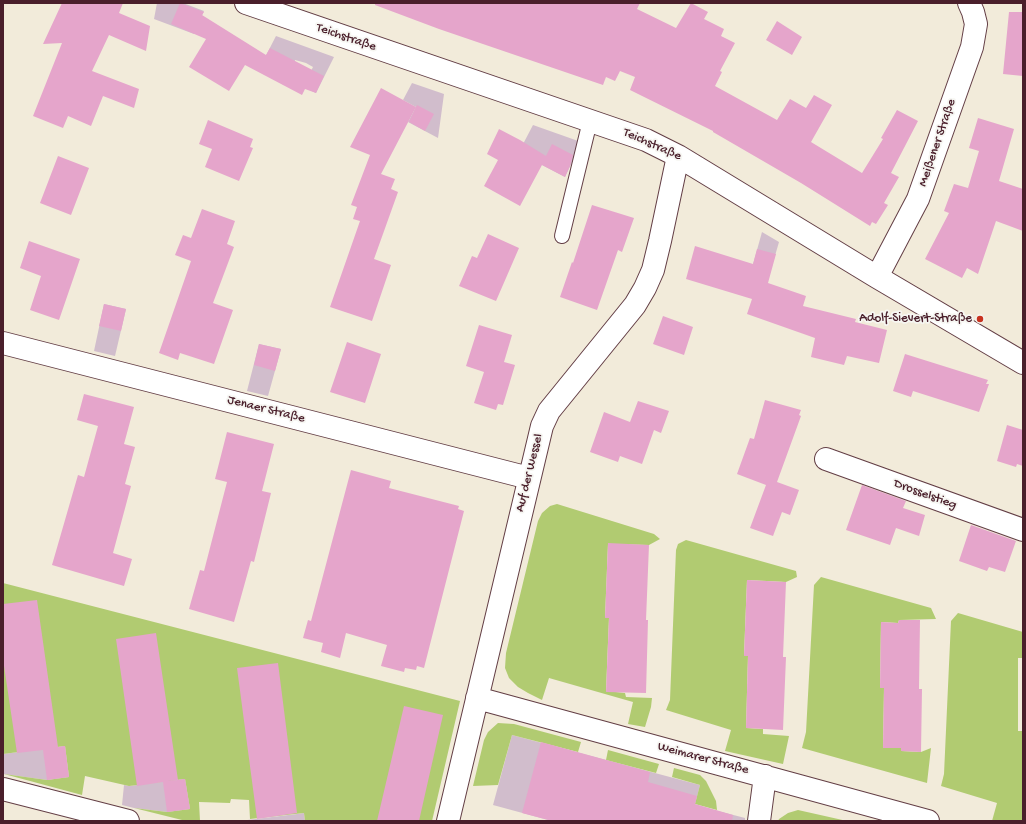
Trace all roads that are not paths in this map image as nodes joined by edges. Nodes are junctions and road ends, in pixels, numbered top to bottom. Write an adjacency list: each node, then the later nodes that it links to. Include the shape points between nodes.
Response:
1 (246, 3): 3 (street, Teichstraße)
2 (969, 3): 6 (street, Meißener Straße, via 976,24 972,47 918,199)
3 (590, 121): 4 (street, Teichstraße, via 646,140); 5 (lane)
4 (678, 156): 6 (street, Teichstraße); 10 (street, Auf der Wessel, via 653,270 645,288 549,411 542,426)
5 (562, 236)
6 (877, 277): 8 (street, Teichstraße)
7 (3, 343): 10 (street, Jenaer Straße)
8 (1023, 363)
9 (826, 459): 11 (street, Drosselstieg)
10 (529, 478): 12 (street, Auf der Wessel)
11 (1023, 530)
12 (477, 698): 13 (street, Weimarer Straße); 16 (street, Auf der Wessel)
13 (765, 776): 17 (street); 18 (street, Weimarer Straße)
14 (3, 789): 15 (street)
15 (128, 821)
16 (448, 821)
17 (759, 821)
18 (928, 821)

